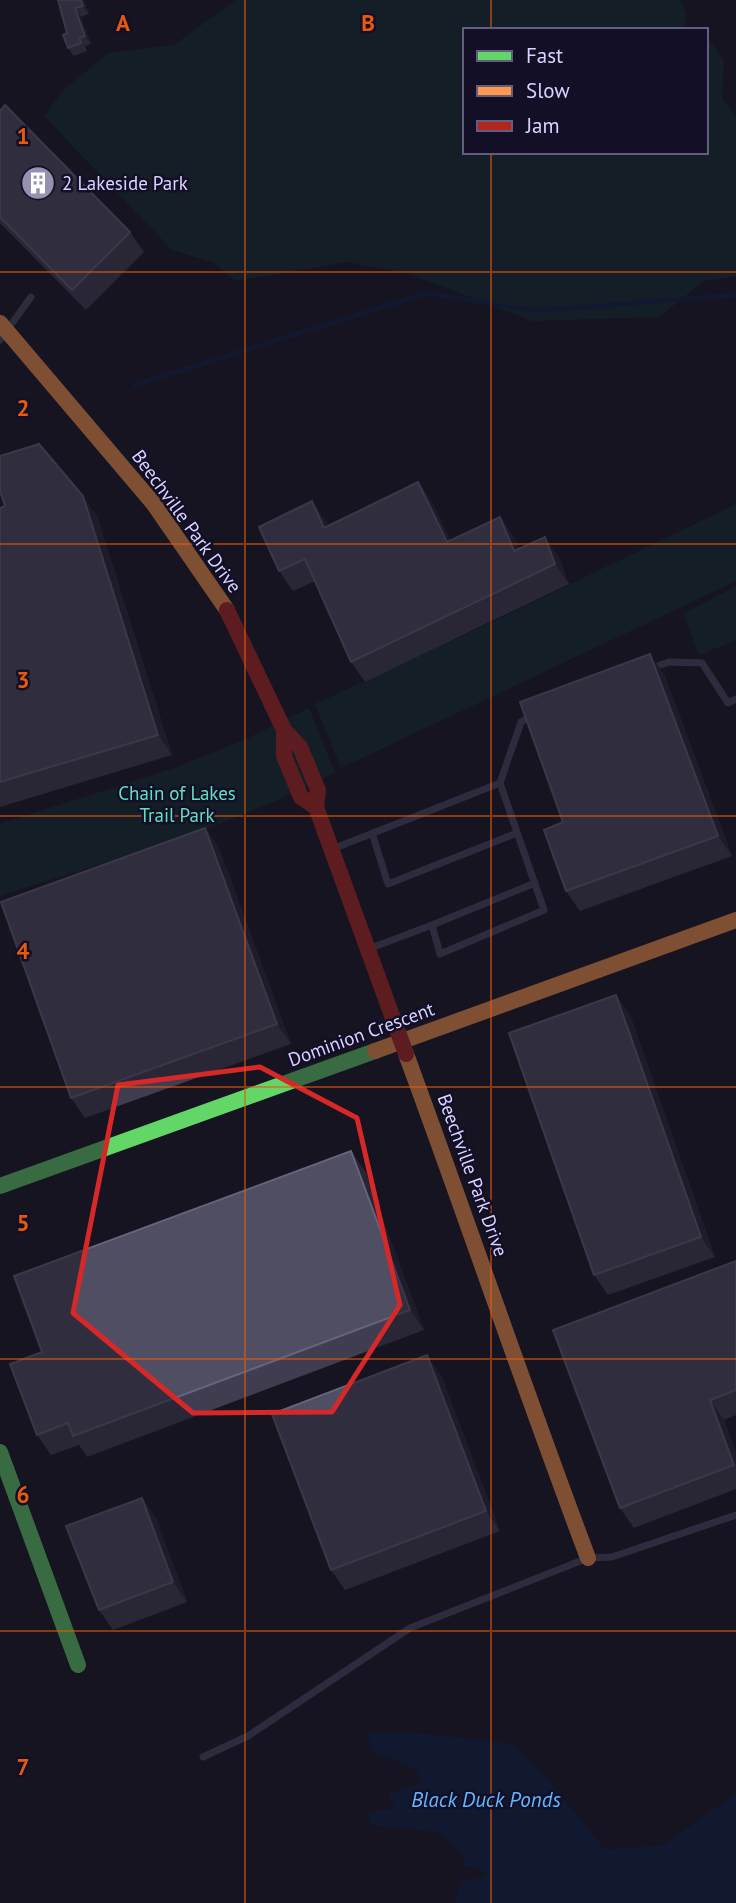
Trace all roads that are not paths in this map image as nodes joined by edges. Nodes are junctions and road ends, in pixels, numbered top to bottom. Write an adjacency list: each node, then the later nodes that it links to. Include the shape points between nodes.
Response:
1 (31, 297): 2 (lane)
2 (2, 331): 9 (street, Beechville Park Drive, via 153,503 234,621 284,730 305,758 318,790 316,807)
3 (643, 671): 4 (lane, via 669,662 702,663 728,703)
4 (736, 699)
5 (542, 708): 6 (lane, via 521,722)
6 (500, 783): 7 (lane); 8 (lane)
7 (372, 833): 8 (lane, via 388,884); 9 (lane)
8 (517, 833): 10 (lane)
9 (331, 849): 13 (street, Beechville Park Drive)
10 (535, 883): 12 (lane); 12 (lane, via 544,910 440,954)
11 (736, 920): 14 (street, Dominion Crescent)
12 (432, 925): 13 (lane)
13 (367, 950): 14 (street, Beechville Park Drive)
14 (401, 1043): 15 (street, Dominion Crescent); 18 (street, Beechville Park Drive)
15 (0, 1186)
16 (0, 1452): 19 (street)
17 (736, 1515): 18 (lane, via 612,1557)
18 (588, 1558): 20 (lane, via 410,1628 248,1736)
19 (78, 1665)
20 (204, 1756)

